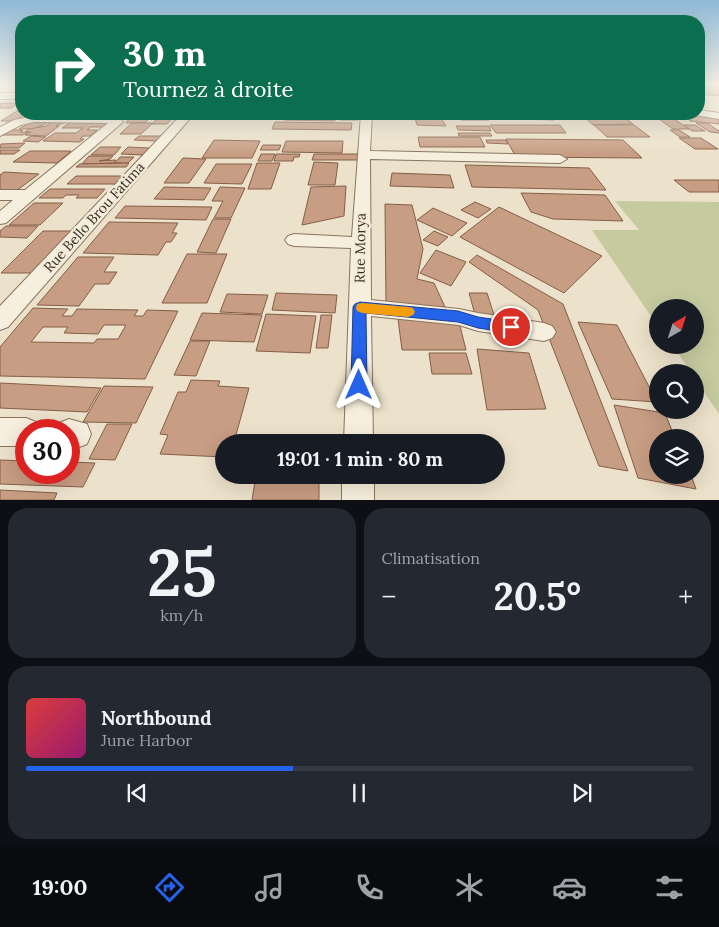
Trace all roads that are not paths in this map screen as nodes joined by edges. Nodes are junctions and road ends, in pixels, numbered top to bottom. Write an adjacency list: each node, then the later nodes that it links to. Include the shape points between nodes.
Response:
1 (705, 114): 2 (street)
2 (719, 116)
3 (26, 120): 7 (street)
4 (120, 120): 11 (street)
5 (183, 120): 16 (street, Rue Bello Brou Fatima)
6 (366, 120): 8 (street, Rue Morya)
7 (0, 132)
8 (363, 155): 9 (street); 14 (street, Rue Morya)
9 (560, 159)
10 (0, 195): 11 (street)
11 (29, 195): 12 (street)
12 (0, 219)
13 (294, 240): 14 (street)
14 (360, 243): 15 (street, Rue Morya)
15 (360, 307): 17 (street, via 458,317); 20 (street, Rue Morya)
16 (0, 321)
17 (544, 332)
18 (0, 432): 19 (street)
19 (15, 432)
20 (358, 434)
21 (358, 484): 22 (street)
22 (358, 500)

